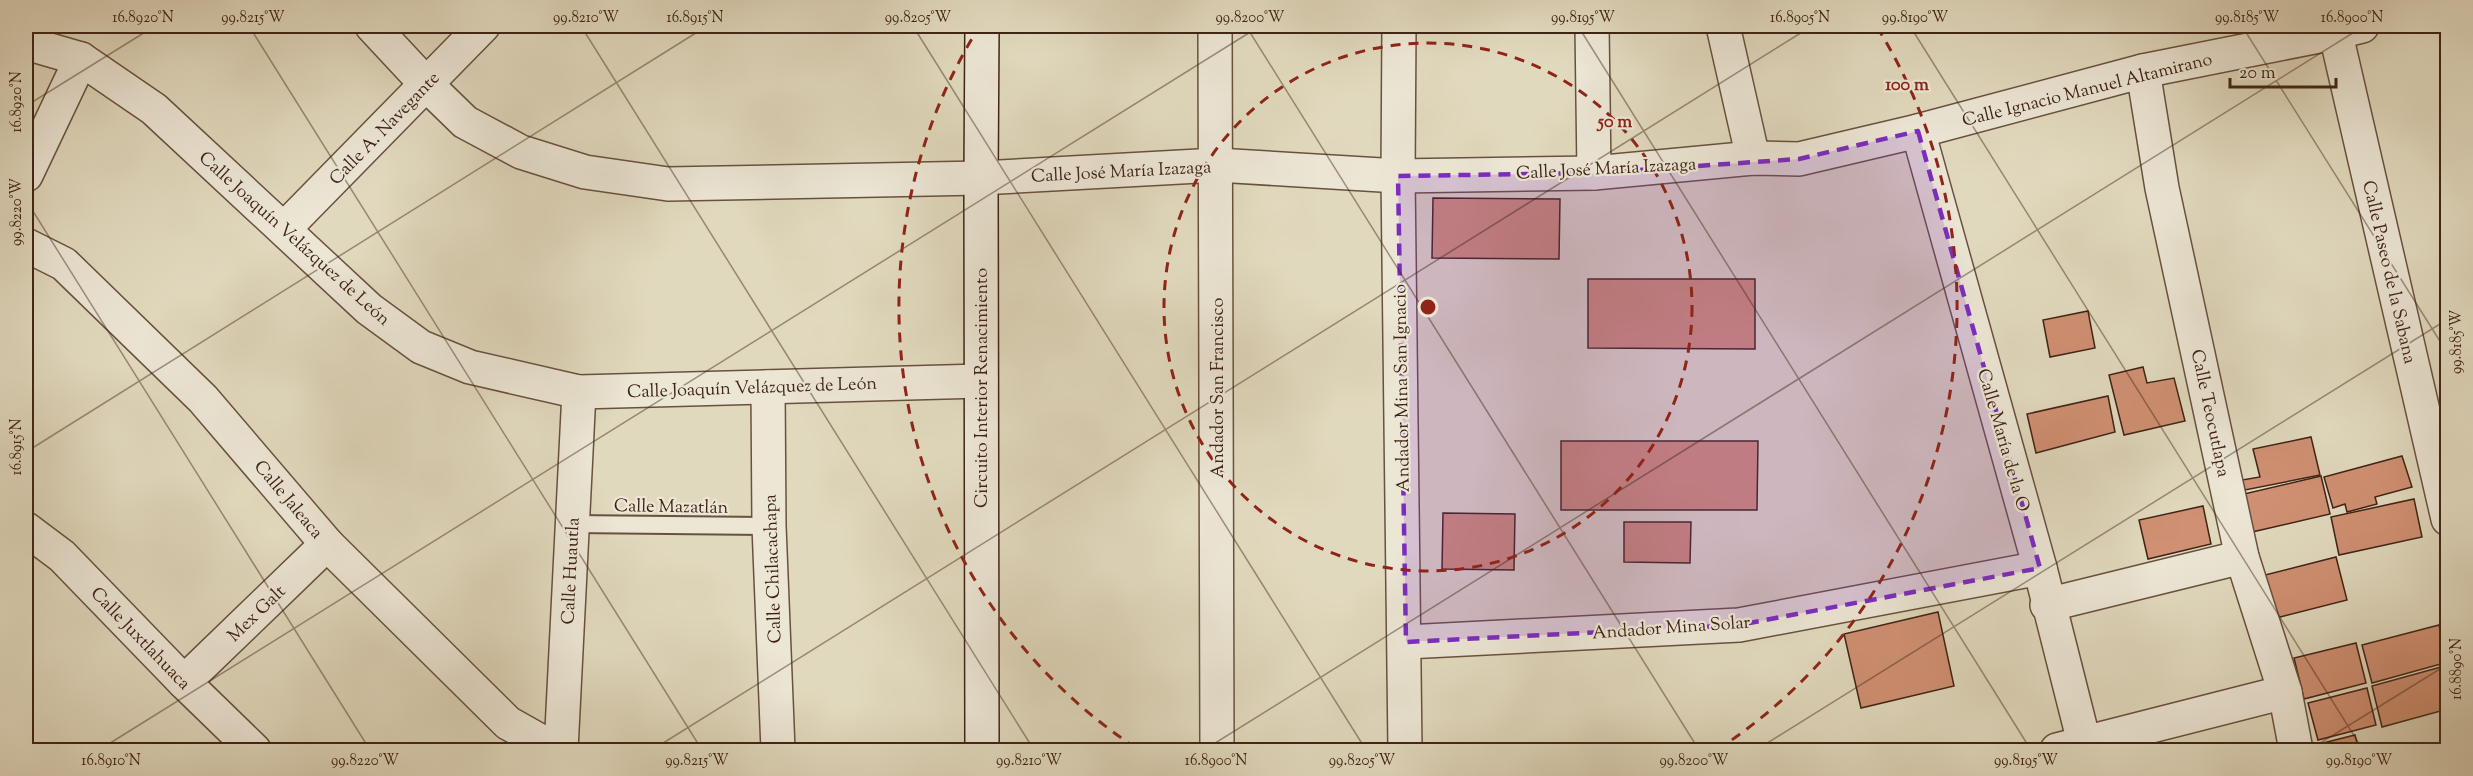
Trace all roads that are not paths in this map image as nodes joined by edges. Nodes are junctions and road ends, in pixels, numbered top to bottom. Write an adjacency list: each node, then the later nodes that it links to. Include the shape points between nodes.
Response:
1 (372, 26): 12 (street, Calle José María Izazaga)
2 (483, 26): 12 (street, Calle A. Navegante)
3 (982, 26): 19 (street, Circuito Interior Renacimiento)
4 (1215, 26): 15 (street, Andador San Francisco)
5 (1399, 26): 18 (street, Andador Mina San Ignacio)
6 (1592, 26): 16 (street)
7 (1723, 26): 14 (street)
8 (2343, 28): 11 (street, Calle Ignacio Manuel Altamirano); 25 (street, Calle Paseo de la Sabana)
9 (26, 43): 10 (street, Calle Joaquín Velázquez de León)
10 (81, 59): 17 (street); 20 (street, Calle Joaquín Velázquez de León, via 154,109)
11 (2143, 71): 13 (street, Calle Ignacio Manuel Altamirano); 30 (street, Calle Teocutlapa, via 2162,188)
12 (427, 85): 19 (street, Calle José María Izazaga, via 465,122 521,152 585,172 668,184); 20 (street, Calle A. Navegante)
13 (1918, 131): 14 (street, Calle José María Izazaga, via 1799,159); 31 (street, Calle María de la O)
14 (1753, 158): 16 (street, Calle José María Izazaga)
15 (1217, 165): 18 (street, Calle José María Izazaga); 19 (street, Calle José María Izazaga); 42 (street, Andador San Francisco)
16 (1594, 173): 18 (street, Calle José María Izazaga)
17 (26, 175)
18 (1398, 176): 33 (street, Andador Mina San Ignacio)
19 (981, 178): 22 (street, Circuito Interior Renacimiento)
20 (284, 230): 24 (street, Calle Joaquín Velázquez de León, via 369,309 421,347 470,367)
21 (26, 245): 29 (street, Calle Jaleaca, via 64,264 203,399)
22 (981, 381): 23 (street, Calle Joaquín Velázquez de León); 41 (street, Circuito Interior Renacimiento)
23 (768, 387): 24 (street, Calle Joaquín Velázquez de León); 27 (street, Calle Chilacachapa)
24 (579, 392): 26 (street, Calle Huautla)
25 (2448, 519)
26 (572, 524): 27 (lane, Calle Mazatlán); 39 (street, Calle Huautla)
27 (769, 526): 40 (street, Calle Chilacachapa)
28 (26, 529): 34 (street, Calle Juxtlahuaca, via 62,556)
29 (327, 544): 34 (street, Mex Galt); 38 (street, Calle Jaleaca, via 508,723)
30 (2242, 557): 32 (street); 35 (street, Calle Teocutlapa)
31 (2040, 568): 32 (street, Calle María de la O); 33 (street, Andador Mina Solar, via 1739,625)
32 (2048, 605): 36 (street, Calle María de la O)
33 (1406, 642): 43 (street, Andador Mina San Ignacio)
34 (184, 682): 37 (street, Calle Juxtlahuaca)
35 (2285, 692): 36 (street); 44 (street, Calle Teocutlapa)
36 (2076, 748)
37 (249, 749)
38 (556, 750)
39 (561, 750)
40 (778, 750)
41 (982, 750)
42 (1217, 750)
43 (1405, 750)
44 (2296, 750)

